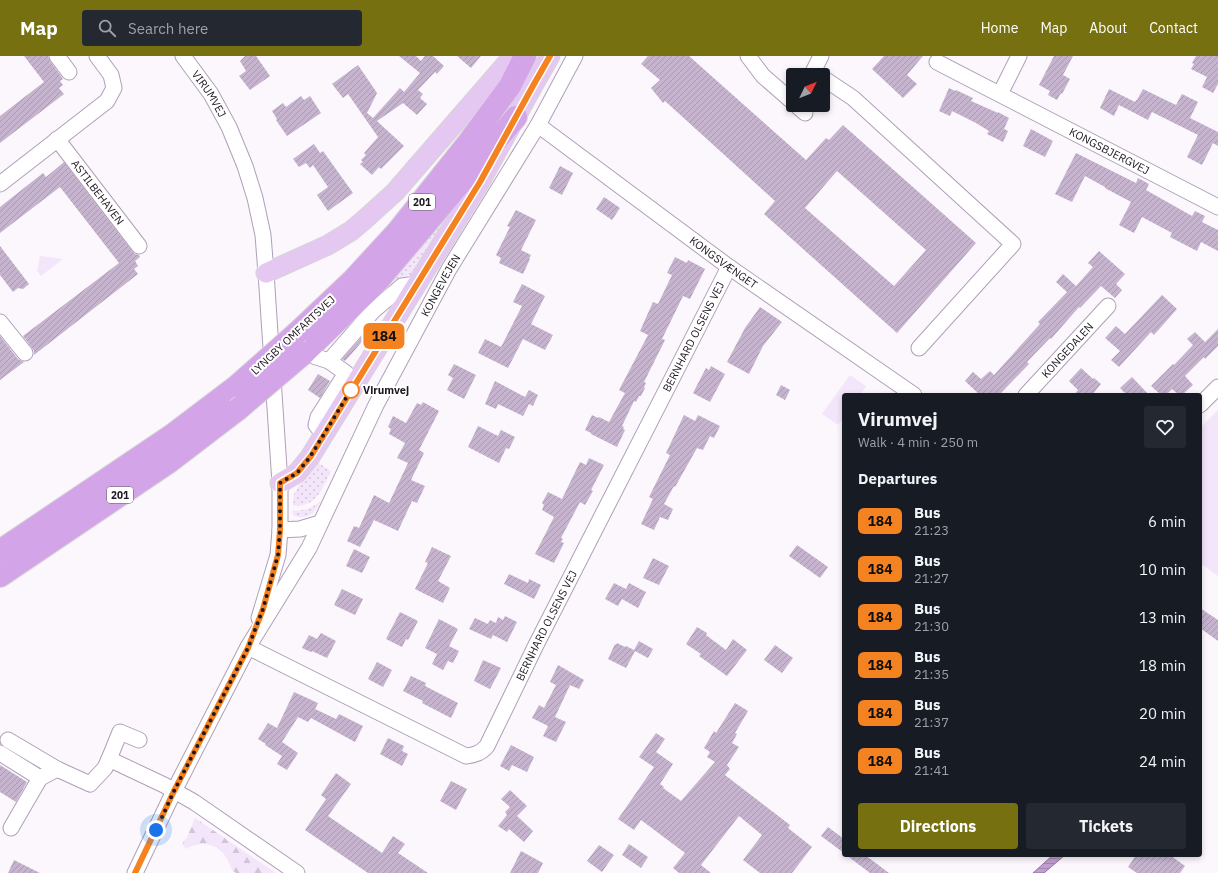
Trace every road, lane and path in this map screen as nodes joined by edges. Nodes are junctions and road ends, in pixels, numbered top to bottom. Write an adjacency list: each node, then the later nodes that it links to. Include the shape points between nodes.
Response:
1 (57, 56): 13 (street)
2 (97, 56): 19 (street, via 111,75 114,88 107,101)
3 (183, 56): 24 (street, VIRUMVEJ, via 211,94 244,162 255,198)
4 (513, 56): 24 (main road, 201, via 395,192 364,220 328,245)
5 (526, 56): 41 (highway, LYNGBY OMFARTSVEJ / 201, bridge, via 510,86 398,231 353,280 298,332 237,386 171,436)
6 (550, 56): 17 (main road, 201)
7 (575, 56): 18 (street, KONGEVEJEN)
8 (748, 56): 16 (street, via 763,76)
9 (821, 56): 12 (street)
10 (1019, 56): 15 (street)
11 (937, 62): 15 (street, KONGSBJERGVEJ)
12 (815, 68)
13 (69, 72)
14 (830, 83): 28 (street, via 853,98 1013,244)
15 (1000, 94): 21 (street, KONGSBJERGVEJ)
16 (786, 96)
17 (516, 117): 25 (main road, 201, via 480,182); 30 (highway, 201, via 376,283)
18 (538, 125): 23 (street, KONGSVÆNGET); 38 (street, KONGEVEJEN, via 446,275 376,405)
19 (57, 139): 20 (street); 22 (street, ASTILBEHAVEN)
20 (0, 184)
21 (1218, 207)
22 (139, 246)
23 (729, 267): 33 (street, KONGSVÆNGET); 44 (street, BERNHARD OLSENS VEJ, via 539,638 487,746 482,751 466,756)
24 (266, 273): 37 (street, KONGEVEJEN)
25 (416, 284): 31 (street, via 402,286 373,311); 36 (main road, 201)
26 (1108, 306): 34 (street, KONGEDALEN)
27 (0, 322): 29 (street)
28 (919, 348)
29 (25, 353)
30 (304, 353): 31 (street); 43 (highway, 201, bridge, via 237,410 169,462)
31 (329, 361): 36 (street, via 346,372 318,417 316,425)
32 (1218, 387): 35 (street)
33 (911, 393)
34 (1028, 393)
35 (1202, 403)
36 (324, 435): 37 (main road, 201, via 297,473)
37 (280, 483): 39 (street, KONGEVEJEN)
38 (320, 523): 39 (street, via 300,529); 40 (street, KONGEVEJEN)
39 (280, 530): 42 (street, KONGEVEJEN)
40 (309, 548): 42 (street); 44 (street, KONGEVEJEN)
41 (0, 551)
42 (278, 555): 44 (street, KONGEVEJEN, via 263,609)
43 (0, 576)
44 (248, 648): 50 (street, KONGEVEJEN)
45 (139, 740): 47 (street, via 120,732)
46 (4, 747): 48 (street); 49 (street)
47 (109, 759): 48 (street, via 105,768 90,784); 50 (street)
48 (57, 769): 49 (street)
49 (40, 778): 51 (street)
50 (174, 791): 52 (street, KONGEVEJEN); 53 (street)
51 (11, 828)
52 (135, 873)
53 (297, 873)

